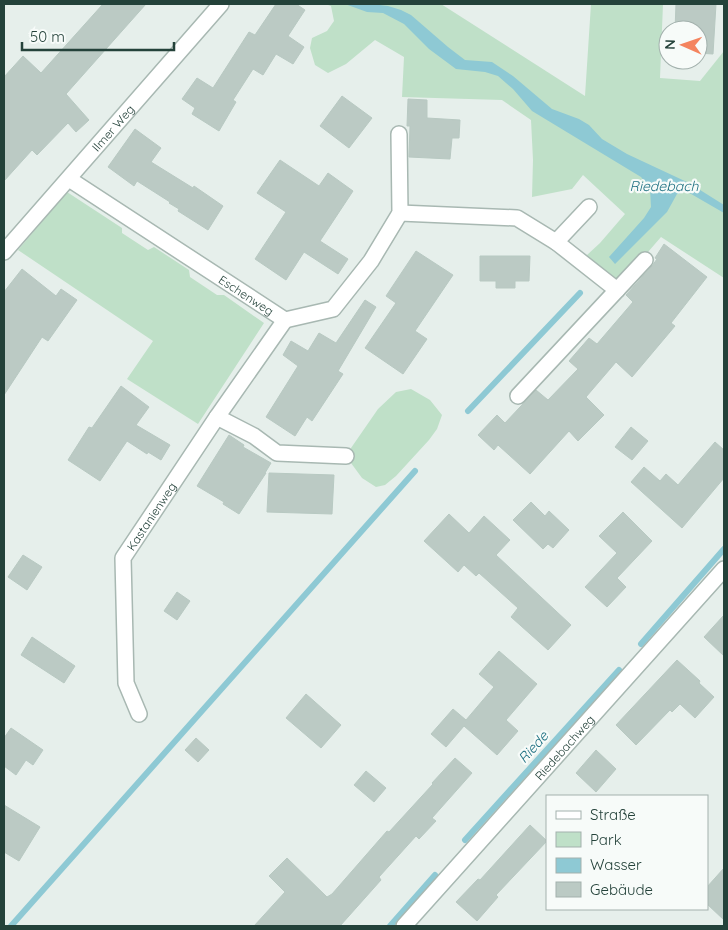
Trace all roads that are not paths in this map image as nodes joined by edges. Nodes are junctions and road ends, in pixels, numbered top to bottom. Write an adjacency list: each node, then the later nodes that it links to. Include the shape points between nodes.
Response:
1 (221, 4): 3 (street, Ilmer Weg)
2 (399, 134): 5 (street)
3 (69, 179): 7 (street, Ilmer Weg); 10 (street, Eschenweg)
4 (589, 208): 6 (street)
5 (400, 213): 6 (street, via 517,218); 10 (street, Eschenweg, via 371,261 333,309)
6 (556, 242): 9 (street)
7 (4, 252)
8 (645, 260): 9 (street)
9 (618, 290): 11 (street)
10 (285, 320): 12 (street, Kastanienweg)
11 (518, 396)
12 (217, 417): 13 (street, via 254,436 277,453); 15 (street, Kastanienweg, via 123,558 126,683)
13 (346, 456)
14 (724, 570): 16 (street, Riedebachweg)
15 (139, 714)
16 (404, 926)

